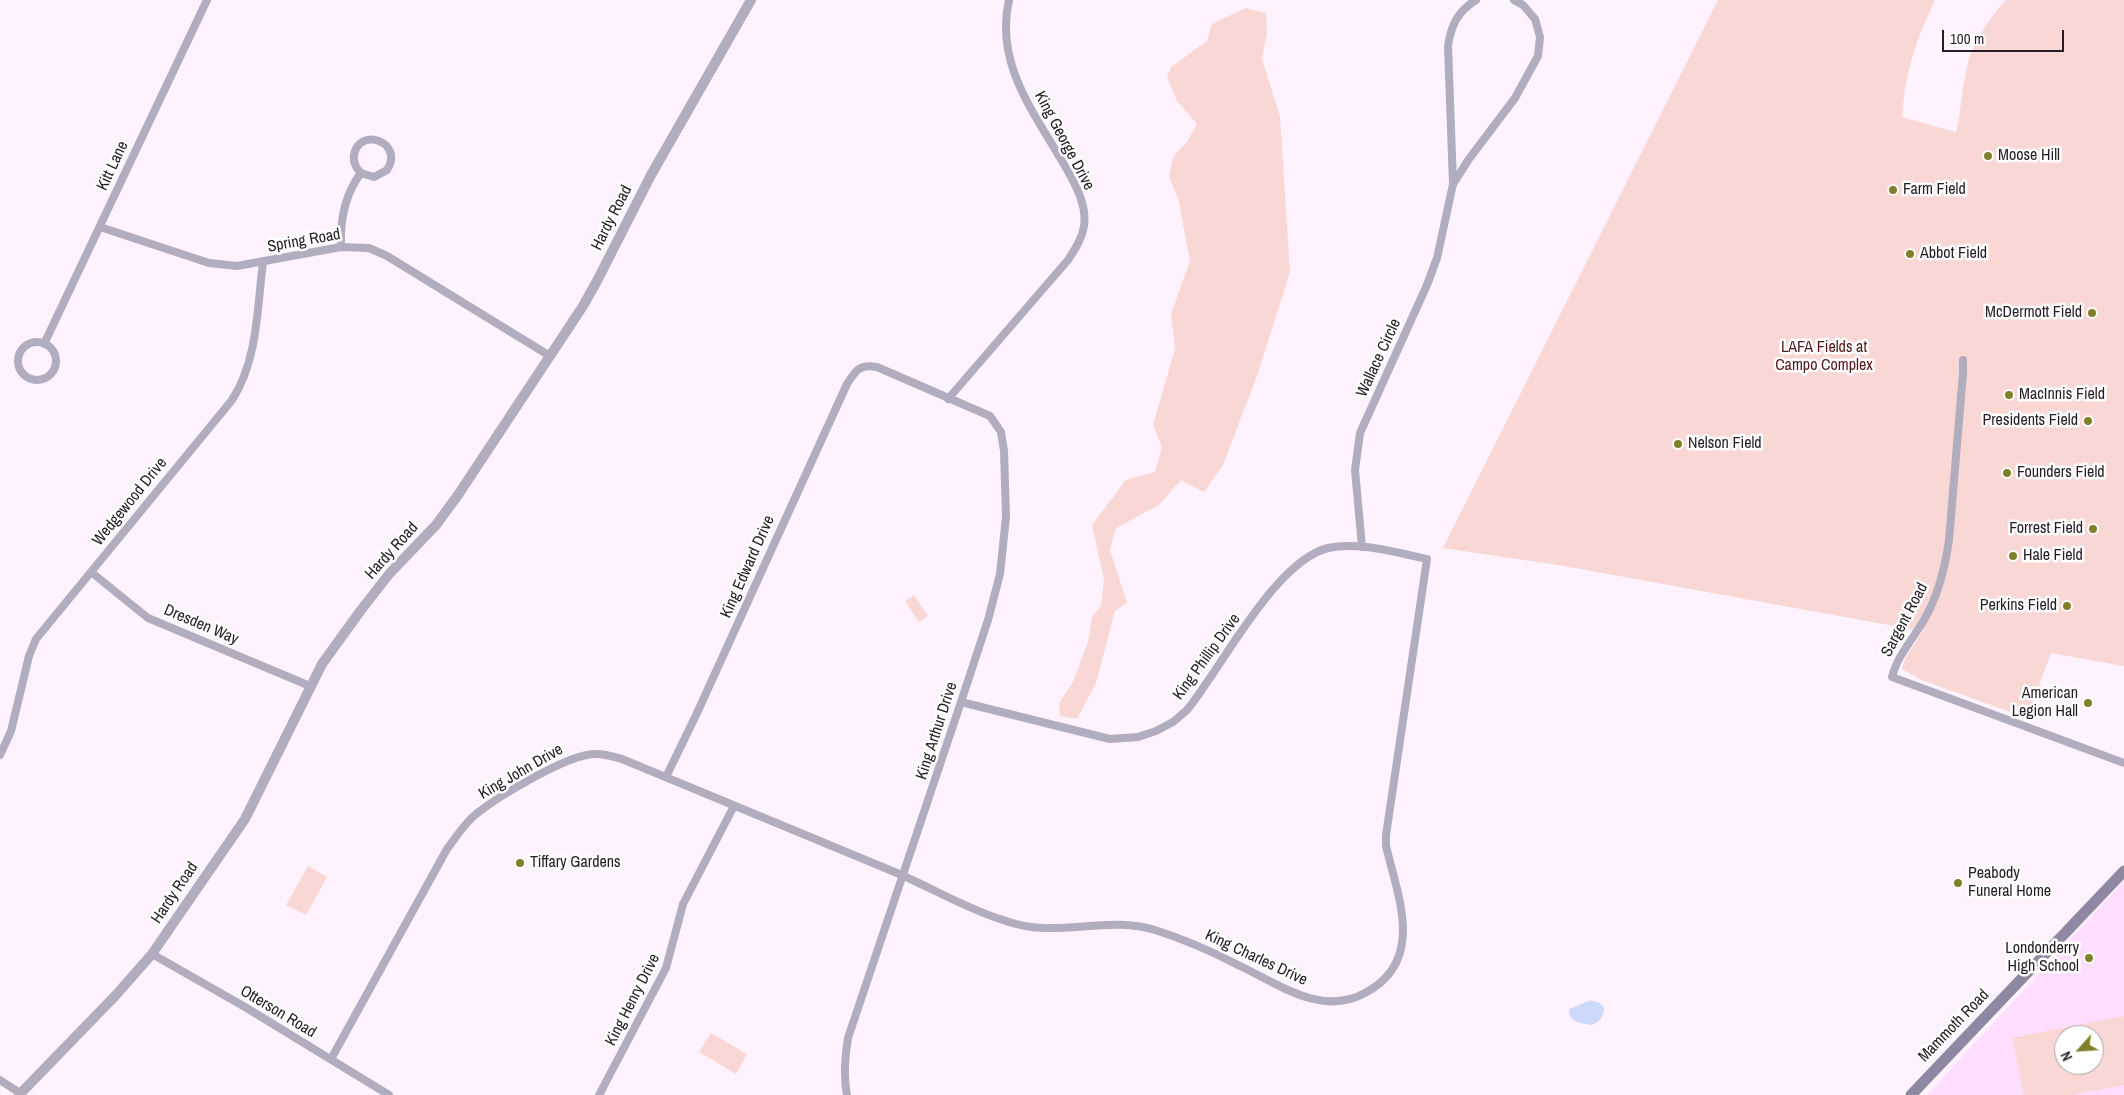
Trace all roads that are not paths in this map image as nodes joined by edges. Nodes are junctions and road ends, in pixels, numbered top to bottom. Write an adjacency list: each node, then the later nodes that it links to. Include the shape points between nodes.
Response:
1 (207, 0): 8 (street, Kitt Lane)
2 (751, 0): 12 (street, Hardy Road, via 651,175 597,281)
3 (1009, 0): 15 (street, King George Drive, via 1005,38 1011,66 1081,198 1084,226 1068,260)
4 (1476, 0): 7 (street, Wallace Circle, via 1456,18 1448,46)
5 (1514, 0): 7 (street, Wallace Circle, via 1536,19 1540,37 1538,56 1517,95)
6 (361, 173): 6 (street, via 374,177 387,170 391,157 385,144 371,140 358,146 354,160); 9 (street, via 341,218)
7 (1453, 184): 16 (street, Wallace Circle, via 1437,258 1427,285 1360,433 1355,470)
8 (100, 227): 10 (street, Spring Road, via 209,262 237,266); 11 (street, Kitt Lane)
9 (342, 247): 10 (street, Spring Road); 12 (street, Spring Road, via 360,246 379,252)
10 (263, 262): 18 (street, Wedgewood Drive, via 249,367 242,384)
11 (44, 344): 11 (street, via 32,342 19,355 22,373 32,380 50,375 56,364 53,352)
12 (550, 356): 19 (street, Hardy Road, via 458,495 436,525 390,573 361,610)
13 (1963, 360): 22 (street, Sargent Road, via 1949,540 1944,567 1930,609 1892,677)
14 (857, 369): 15 (street, King Arthur Drive, via 877,367); 23 (street, King Edward Drive, via 843,392)
15 (948, 398): 20 (street, King Arthur Drive, via 990,416 1001,432 1004,451 1006,517 1000,574)
16 (1362, 547): 17 (street, King Phillip Drive); 20 (street, King Phillip Drive, via 1329,548 1295,565 1270,594 1187,710 1156,732 1110,739)
17 (1427, 560): 26 (street, King Charles Drive, via 1386,835 1403,916 1404,939 1393,967 1366,993 1345,1000 1316,1000 1281,987 1196,945 1151,929 1123,924 1028,927 1000,919)
18 (91, 572): 19 (street, Dresden Way, via 148,618); 21 (street, Wedgewood Drive, via 36,639 11,731)
19 (310, 686): 27 (street, Hardy Road, via 244,819)
20 (961, 702): 26 (street, King Arthur Drive)
21 (0, 755)
22 (2124, 763)
23 (666, 777): 24 (street, King John Drive); 28 (street, King John Drive, via 603,754 576,757 477,814 463,826 447,850)
24 (734, 806): 26 (street, King John Drive); 32 (street, King Henry Drive, via 683,904 666,968)
25 (2124, 871): 34 (main road, Mammoth Road)
26 (903, 876): 33 (street, King Arthur Drive, via 848,1038 845,1056)
27 (152, 954): 28 (street, Otterson Road); 30 (street, Hardy Road)
28 (331, 1059): 31 (street, Otterson Road)
29 (0, 1080): 30 (street)
30 (20, 1094)
31 (389, 1095)
32 (599, 1095)
33 (847, 1095)
34 (1911, 1095)

